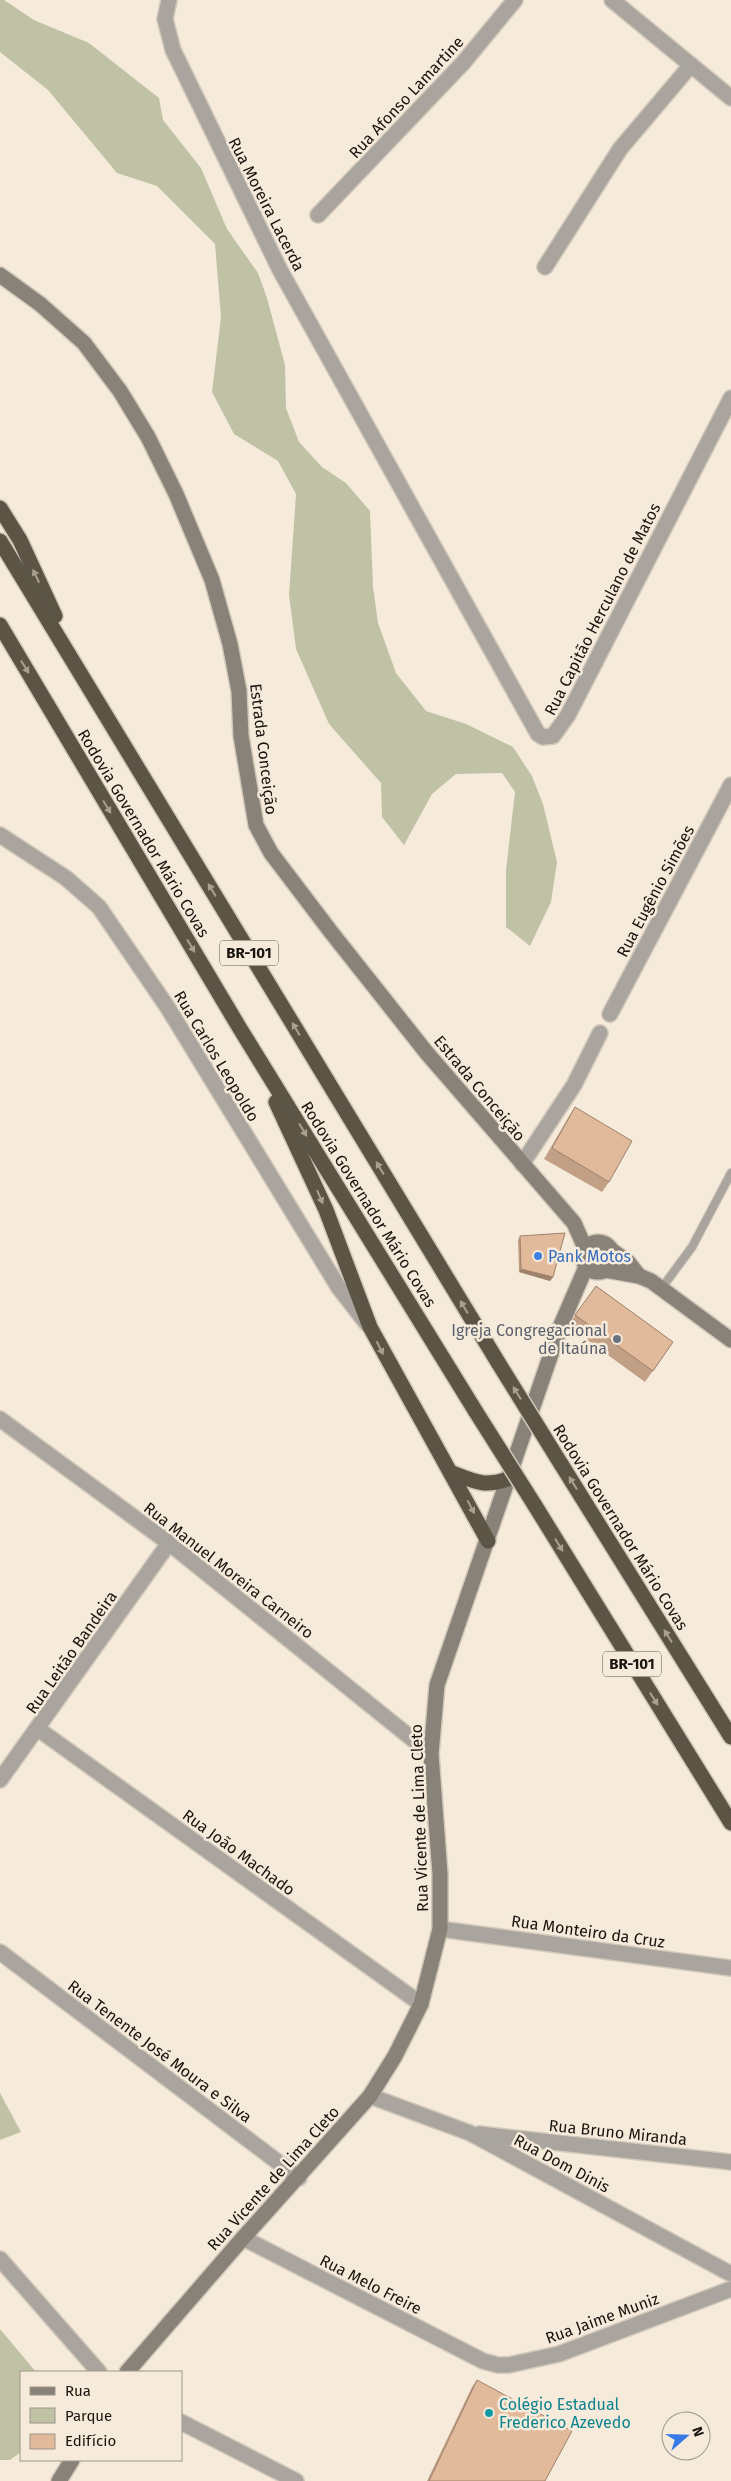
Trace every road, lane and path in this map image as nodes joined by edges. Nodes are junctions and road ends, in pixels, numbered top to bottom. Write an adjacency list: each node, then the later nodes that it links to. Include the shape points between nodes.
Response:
1 (169, 0): 10 (street, Rua Moreira Lacerda, via 165,19 173,50 280,270)
2 (515, 0): 6 (street, Rua Afonso Lamartine, via 463,63)
3 (612, 0): 4 (street)
4 (691, 65): 5 (street); 7 (street, via 620,149)
5 (731, 98)
6 (318, 215)
7 (545, 267)
8 (0, 275): 21 (main road, Estrada Conceição, via 40,304 84,343 120,391 148,437 176,494 212,580 230,644 256,825 271,853 426,1052)
9 (731, 398): 11 (street, Rua Capitão Herculano de Matos)
10 (360, 416): 11 (street, Rua Capitão Herculano de Matos, via 533,730 543,737 553,736 568,715)
11 (727, 417)
12 (0, 508): 15 (highway, one-way to 12, via 20,540)
13 (0, 541): 15 (highway, Rodovia Governador Mário Covas / BR-101)
14 (0, 625): 19 (highway, Rodovia Governador Mário Covas / BR-101, one-way to 19)
15 (86, 683): 36 (highway, Rodovia Governador Mário Covas / BR-101, one-way to 15, bridge, via 499,1364)
16 (731, 785): 18 (street, Rua Eugênio Simões)
17 (0, 835): 28 (street, Rua Carlos Leopoldo, via 66,878 99,906 168,1008 339,1288)
18 (610, 1014)
19 (240, 1027): 28 (highway, one-way to 28, via 318,1192); 39 (highway, Rodovia Governador Mário Covas / BR-101, one-way to 39, bridge)
20 (600, 1033): 21 (street, via 574,1085)
21 (522, 1164): 23 (main road, Estrada Conceição)
22 (731, 1173): 27 (lane, via 692,1247)
23 (591, 1244): 24 (main road, via 607,1244); 25 (main road, via 582,1258)
24 (611, 1250): 25 (main road, via 612,1263); 26 (main road, via 628,1262)
25 (595, 1270): 26 (main road); 32 (main road, Rua Vicente de Lima Cleto, via 573,1299 561,1325)
26 (639, 1276): 27 (main road)
27 (661, 1289): 29 (main road)
28 (370, 1327): 31 (highway, one-way to 31)
29 (731, 1340)
30 (0, 1419): 34 (street, Rua Manuel Moreira Carneiro)
31 (452, 1474): 32 (highway, via 482,1484); 33 (highway, one-way to 33)
32 (508, 1479): 33 (main road, Rua Vicente de Lima Cleto)
33 (488, 1540): 37 (main road, Rua Vicente de Lima Cleto, via 437,1685)
34 (169, 1543): 35 (street, Rua Leitão Bandeira); 37 (street, Rua Manuel Moreira Carneiro)
35 (38, 1729): 38 (street, Rua Leitão Bandeira); 43 (street, Rua João Machado)
36 (731, 1737)
37 (431, 1754): 40 (main road, Rua Vicente de Lima Cleto, via 440,1874)
38 (0, 1780)
39 (731, 1823)
40 (440, 1929): 42 (street, Rua Monteiro da Cruz); 43 (main road, Rua Vicente de Lima Cleto)
41 (0, 1952): 47 (street, Rua Tenente José Moura e Silva)
42 (731, 1968)
43 (420, 2004): 44 (main road, Rua Vicente de Lima Cleto)
44 (370, 2096): 45 (street, Rua Dom Dinis); 47 (main road, Rua Vicente de Lima Cleto)
45 (470, 2133): 46 (street, Rua Bruno Miranda); 50 (street, Rua Dom Dinis)
46 (731, 2162)
47 (299, 2178): 48 (main road, Rua Vicente de Lima Cleto)
48 (243, 2238): 52 (street, Rua Melo Freire); 54 (main road, Rua Vicente de Lima Cleto)
49 (0, 2259): 53 (street)
50 (731, 2274)
51 (731, 2289): 52 (street, Rua Jaime Muniz, via 558,2354 508,2365)
52 (483, 2362)
53 (98, 2371)
54 (128, 2371)
55 (182, 2423): 58 (street)
56 (71, 2461): 57 (main road)
57 (59, 2481)
58 (296, 2481)

